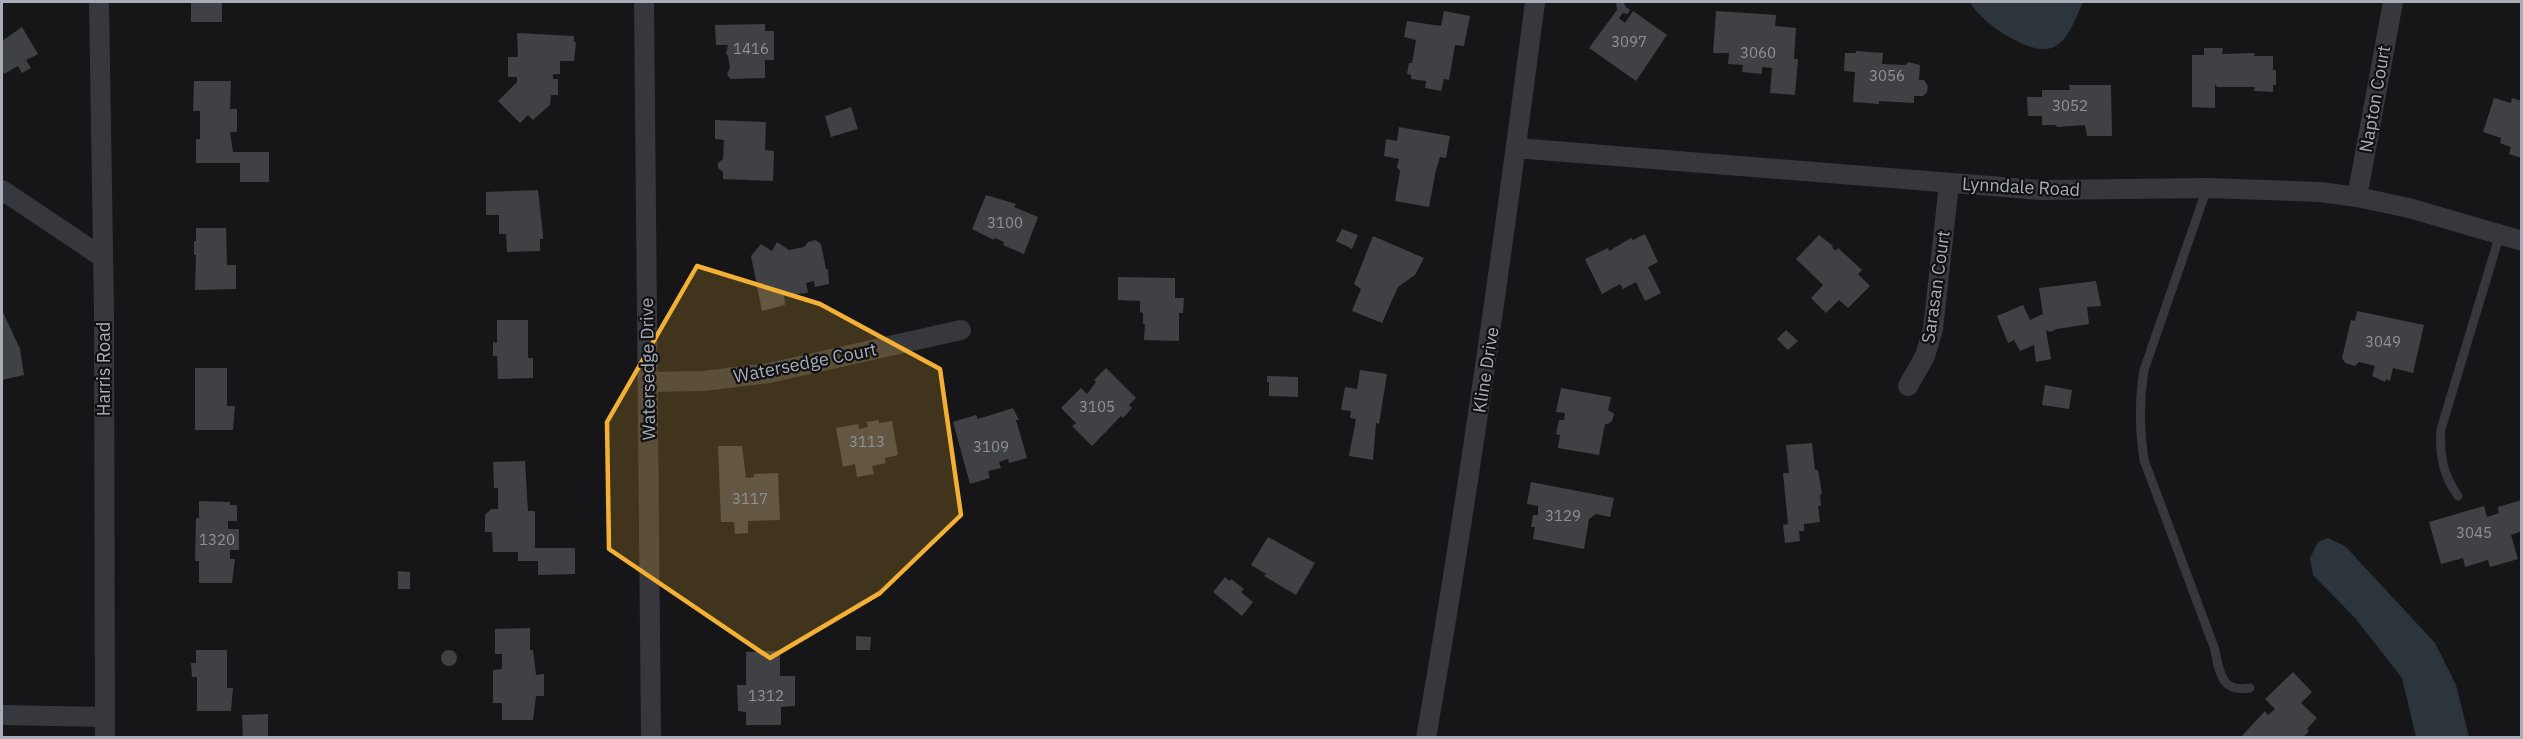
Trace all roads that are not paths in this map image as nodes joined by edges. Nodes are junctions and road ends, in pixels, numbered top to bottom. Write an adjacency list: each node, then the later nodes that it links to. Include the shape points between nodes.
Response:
1 (99, 2): 12 (street, Harris Road)
2 (644, 2): 14 (street, Watersedge Drive)
3 (1535, 2): 5 (street, Kline Drive)
4 (2393, 2): 9 (street, Napton Court)
5 (1516, 148): 6 (street, Lynndale Road); 22 (street, Kline Drive, via 1484,387)
6 (1950, 183): 7 (street, Lynndale Road, via 2040,190); 15 (street, Sarasan Court, via 1934,329 1925,356)
7 (2207, 188): 9 (street, Lynndale Road); 17 (lane, via 2144,370 2139,430 2144,459 2222,678 2238,690)
8 (2, 190): 12 (street)
9 (2357, 197): 10 (street, Lynndale Road)
10 (2500, 234): 11 (street, Lynndale Road); 16 (lane, via 2441,429 2443,468)
11 (2522, 240)
12 (102, 257): 19 (street, Harris Road)
13 (961, 330): 14 (street, Watersedge Court, via 770,373 703,381)
14 (648, 382): 21 (street, Watersedge Drive)
15 (1908, 386)
16 (2458, 496)
17 (2250, 688)
18 (2, 716): 19 (street)
19 (105, 717): 20 (street, Harris Road)
20 (105, 738)
21 (651, 738)
22 (1426, 738)

